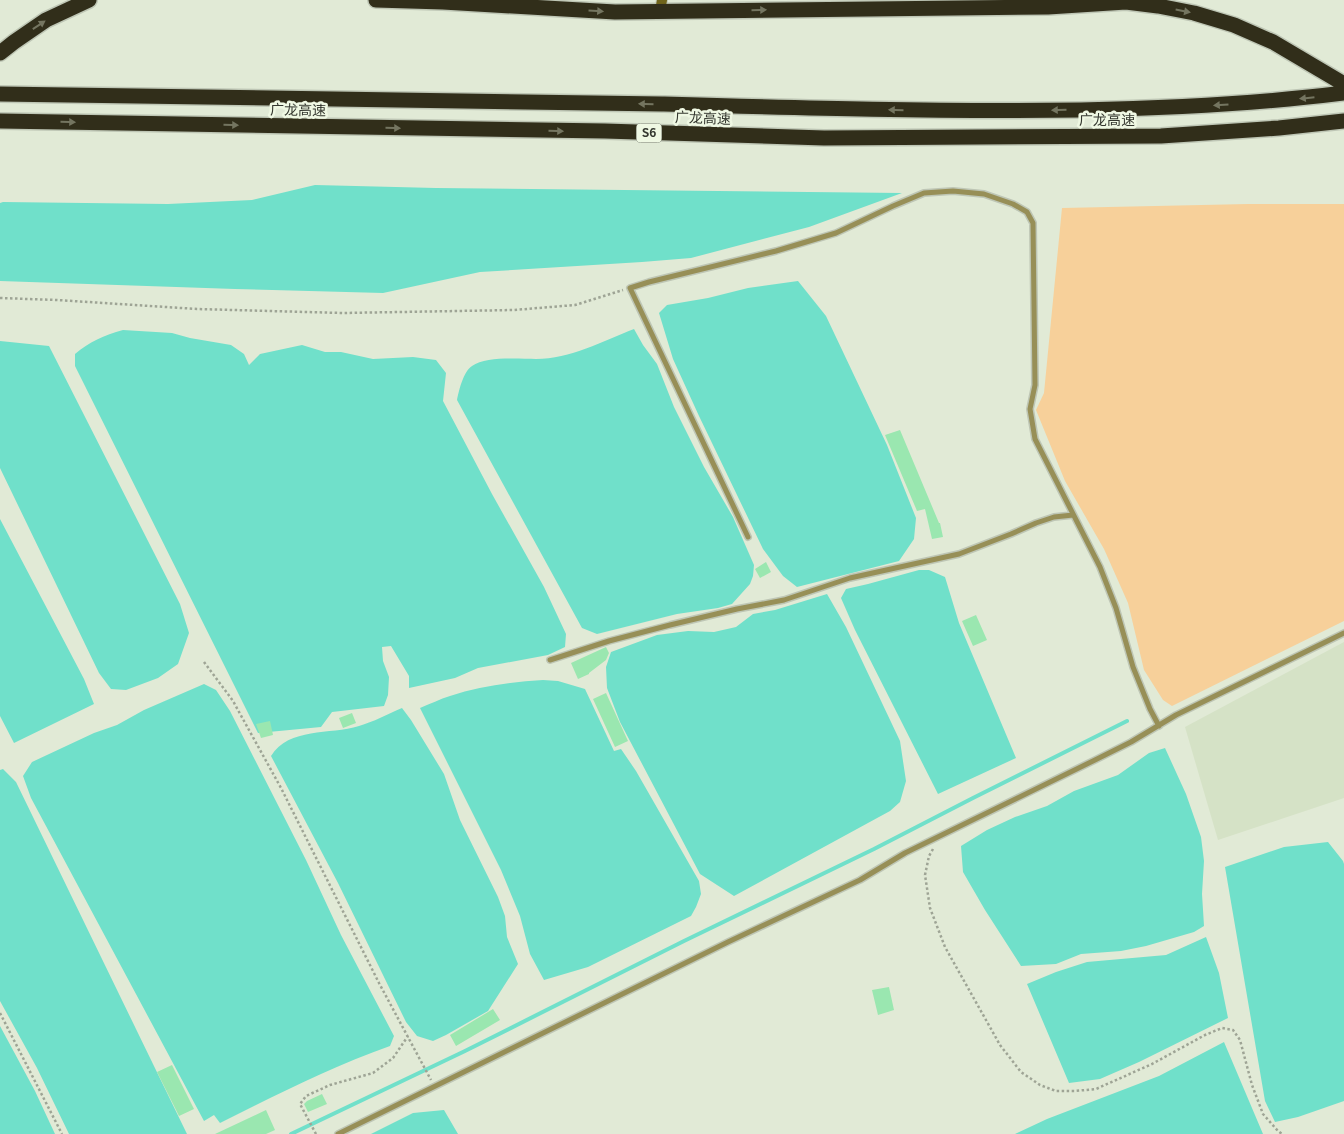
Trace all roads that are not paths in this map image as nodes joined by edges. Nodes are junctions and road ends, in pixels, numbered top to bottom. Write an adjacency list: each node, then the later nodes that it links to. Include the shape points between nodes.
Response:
1 (89, 0): 5 (highway, one-way to 1, via 46,20)
2 (376, 0): 3 (highway, one-way to 3, via 615,12)
3 (638, 6): 4 (highway)
4 (661, 6): 6 (highway, one-way to 6, via 1048,6 1126,2 1194,13 1234,25 1273,42)
5 (0, 53)
6 (1344, 84)
7 (1344, 93): 8 (highway, 广龙高速 / S6, one-way to 8, via 1270,102 1158,108 1007,111)
8 (0, 94)
9 (0, 121): 10 (highway, 广龙高速 / S6, one-way to 10, via 824,138 1161,136)
10 (1344, 121)
11 (1073, 514): 12 (lane, via 1035,439 1030,409 1035,385 1033,223 1027,212 984,194 924,193 836,233 630,288); 14 (lane, via 1036,523 959,554 850,578 784,600 670,624); 15 (lane, via 1100,566 1133,667)
12 (748, 537)
13 (1344, 634): 15 (lane)
14 (550, 660)
15 (1159, 726): 16 (lane, via 1117,750 905,853 860,880)
16 (338, 1134)

